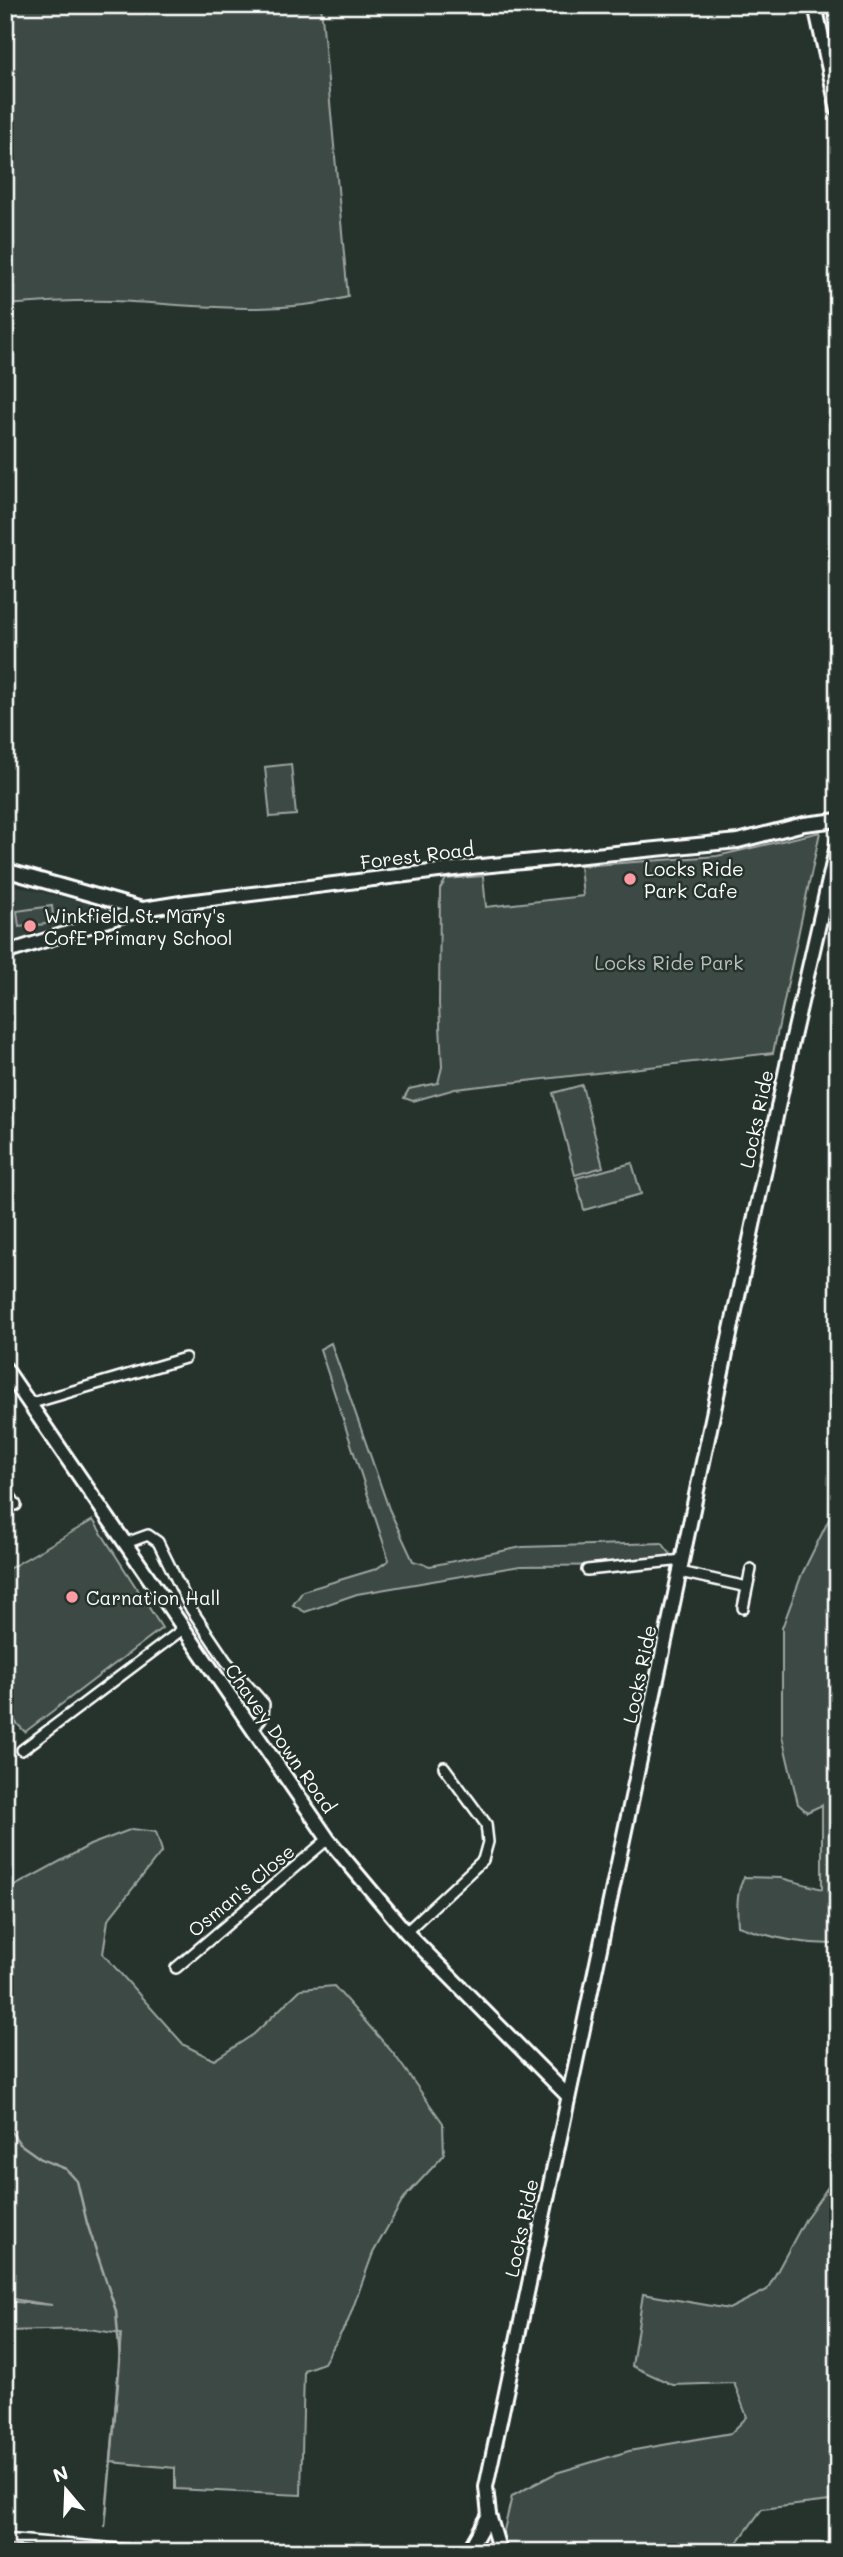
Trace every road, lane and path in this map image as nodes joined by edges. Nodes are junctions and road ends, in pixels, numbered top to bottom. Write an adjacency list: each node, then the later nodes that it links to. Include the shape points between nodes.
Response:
1 (815, 5): 2 (main road)
2 (838, 111)
3 (838, 820): 6 (main road, Forest Road, via 738,841 471,867)
4 (838, 841): 14 (main road, Locks Ride)
5 (5, 870): 6 (main road)
6 (142, 909): 7 (main road, Forest Road)
7 (5, 953)
8 (185, 1358): 10 (street)
9 (5, 1368): 10 (main road, Chavey Down Road)
10 (29, 1404): 13 (main road, Chavey Down Road)
11 (5, 1488): 12 (street)
12 (16, 1505)
13 (126, 1543): 19 (main road, Chavey Down Road); 20 (street, via 148,1535 159,1542 191,1609 226,1661 264,1704 263,1716)
14 (681, 1566): 16 (street); 17 (street); 26 (main road, Locks Ride)
15 (751, 1569): 17 (street)
16 (587, 1570)
17 (747, 1587): 18 (street)
18 (743, 1608)
19 (183, 1629): 20 (main road, Chavey Down Road); 21 (street)
20 (252, 1730): 23 (main road, Chavey Down Road)
21 (22, 1750)
22 (444, 1767): 24 (street, via 486,1824 488,1842 483,1860)
23 (328, 1839): 24 (main road, Chavey Down Road); 25 (street, Osman's Close)
24 (406, 1932): 26 (main road, Chavey Down Road)
25 (176, 1968)
26 (568, 2096): 27 (main road, Locks Ride, via 486,2487)
27 (489, 2515): 31 (main road); 32 (main road, Locks Ride)
28 (5, 2539): 29 (street)
29 (59, 2548): 30 (street)
30 (153, 2552)
31 (468, 2552)
32 (500, 2552)

